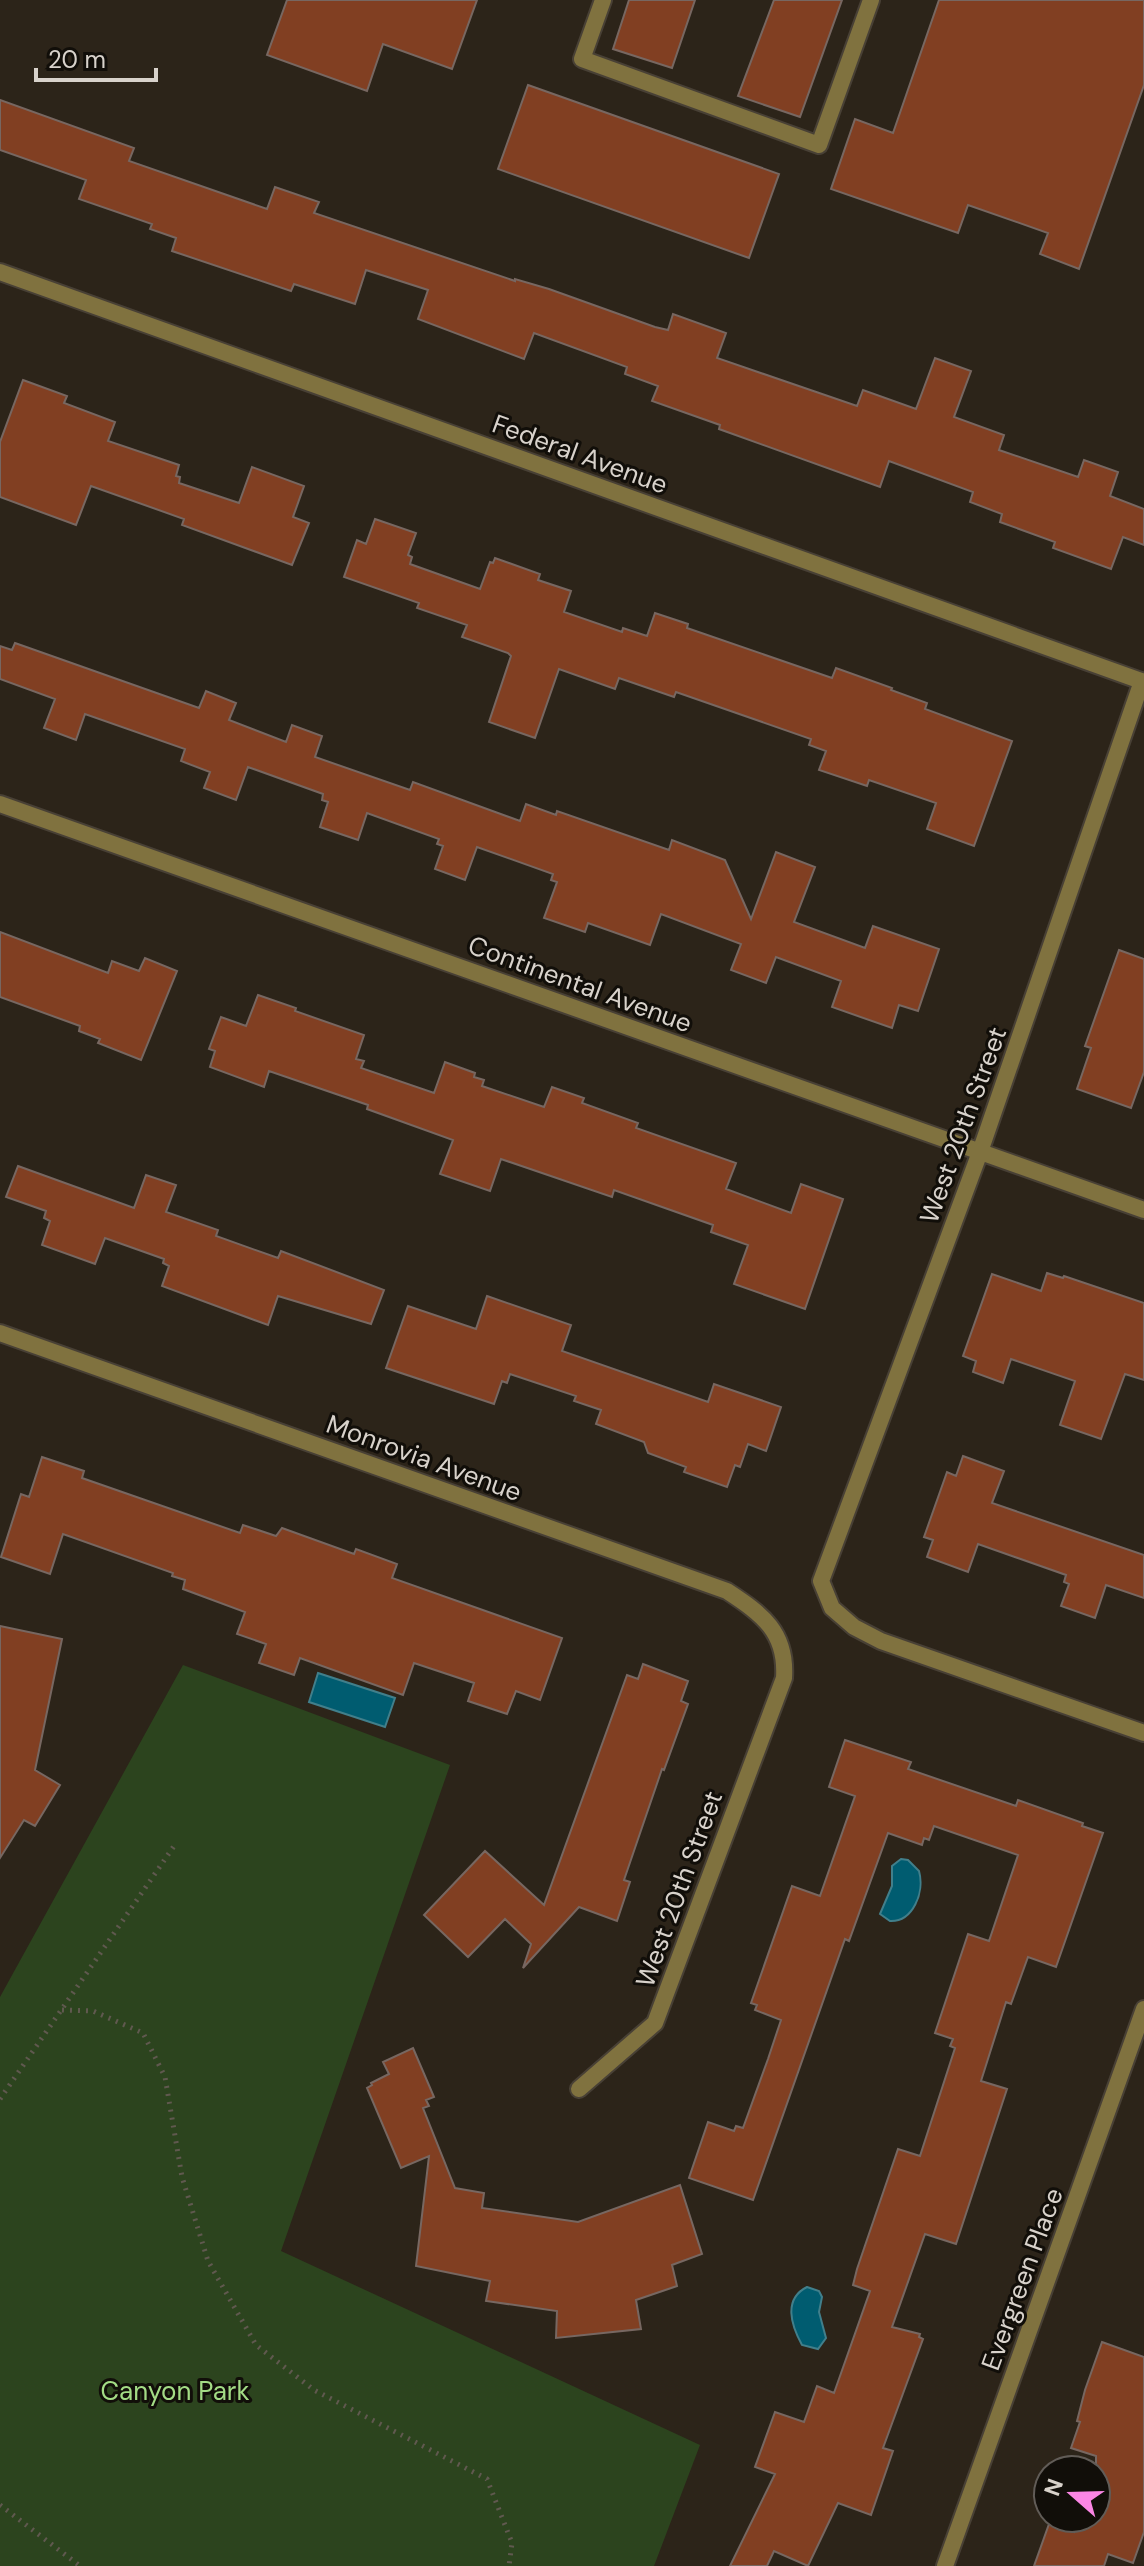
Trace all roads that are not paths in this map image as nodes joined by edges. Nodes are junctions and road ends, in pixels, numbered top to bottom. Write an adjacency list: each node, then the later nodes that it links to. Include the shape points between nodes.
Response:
1 (603, 0): 2 (street, via 582,59 819,145)
2 (871, 0)
3 (0, 272): 4 (street, Federal Avenue)
4 (1143, 681): 6 (street, West 20th Street)
5 (0, 804): 6 (street, Continental Avenue)
6 (980, 1152): 7 (street, Continental Avenue); 10 (street, West 20th Street, via 821,1581 832,1608 881,1641)
7 (1144, 1210)
8 (0, 1333): 9 (street, Monrovia Avenue, via 727,1591 755,1609 770,1627 785,1657)
9 (784, 1678): 12 (street, West 20th Street, via 655,2023)
10 (1144, 1733)
11 (1144, 2009): 13 (street, Evergreen Place)
12 (579, 2089)
13 (945, 2566)

